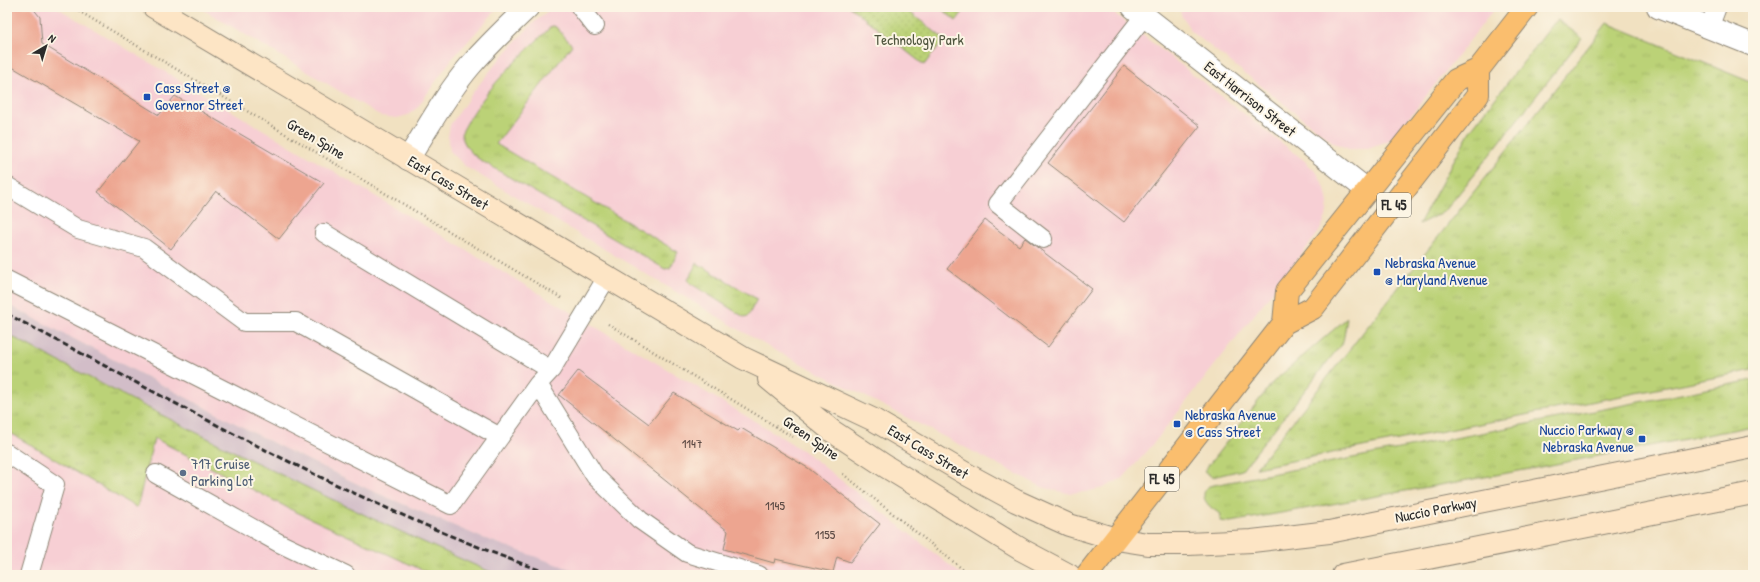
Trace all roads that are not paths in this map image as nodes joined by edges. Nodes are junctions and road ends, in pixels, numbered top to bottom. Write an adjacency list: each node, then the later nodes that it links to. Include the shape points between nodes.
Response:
1 (154, 7): 12 (main road, East Cass Street)
2 (528, 7): 12 (street, via 470,66 446,98)
3 (580, 7): 8 (lane)
4 (1527, 7): 11 (main road, FL 45)
5 (1658, 7): 9 (street)
6 (1717, 7): 9 (lane)
7 (1137, 10): 14 (street, East Harrison Street); 16 (lane, via 998,204)
8 (595, 26)
9 (1709, 28): 10 (street)
10 (1753, 45)
11 (1478, 70): 14 (main road, FL 45, via 1456,80); 19 (main road, FL 45, via 1478,95 1313,308)
12 (408, 159): 17 (main road, East Cass Street)
13 (7, 186): 23 (lane, via 78,229 144,248 244,322 296,322)
14 (1367, 190): 19 (main road, FL 45, via 1287,291)
15 (324, 233): 21 (lane)
16 (1043, 239)
17 (606, 277): 20 (main road, East Cass Street); 21 (lane)
18 (7, 280): 23 (lane, via 451,505)
19 (1284, 323): 28 (main road, FL 45)
20 (743, 358): 28 (main road, East Cass Street, via 874,420 1016,501 1069,525); 32 (main road, East Cass Street, via 832,431 1022,550)
21 (551, 370): 22 (lane)
22 (538, 384): 23 (lane); 31 (lane, via 595,476 640,520 687,553)
23 (500, 437)
24 (1753, 447): 28 (main road, Nuccio Parkway, via 1329,532 1252,541 1188,544 1148,544)
25 (7, 453): 29 (lane, via 55,485)
26 (156, 474): 30 (lane, via 279,543)
27 (1753, 493): 34 (main road)
28 (1116, 539): 33 (main road, FL 45)
29 (29, 575)
30 (346, 575)
31 (759, 575)
32 (1069, 575)
33 (1087, 575)
34 (1343, 575)

